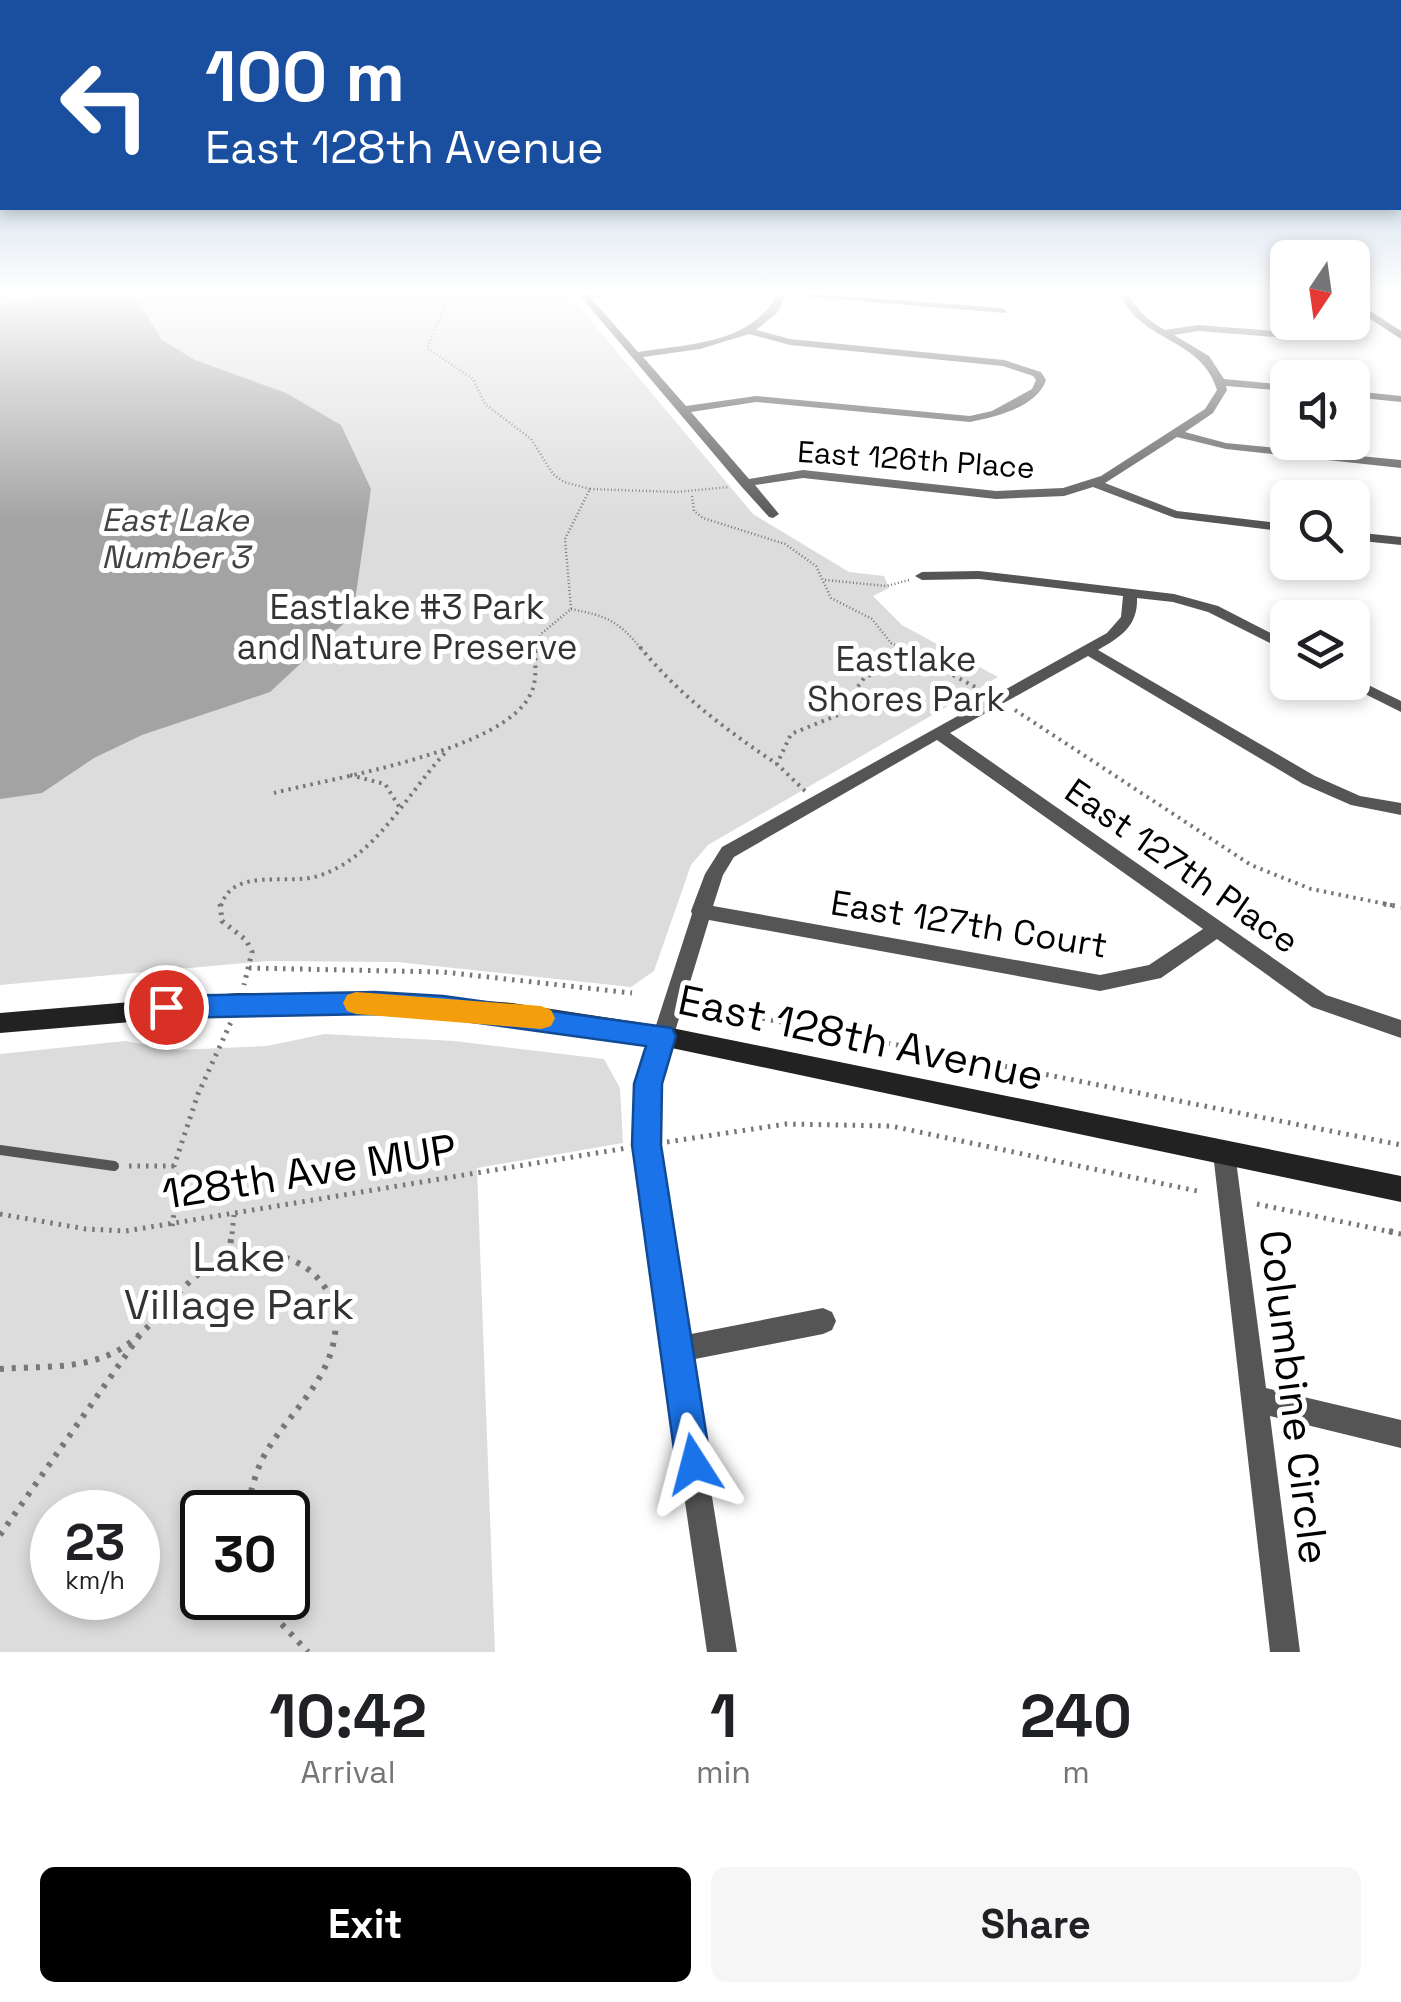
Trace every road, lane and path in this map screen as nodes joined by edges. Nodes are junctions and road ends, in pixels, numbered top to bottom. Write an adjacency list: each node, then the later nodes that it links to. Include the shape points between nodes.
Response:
1 (456, 368): 16 (path, via 473,379 486,404 532,438 553,474)
2 (647, 368): 11 (street, East 126th Place)
3 (1019, 368): 6 (street)
4 (1213, 368): 7 (street)
5 (1056, 372): 6 (street)
6 (1037, 374): 11 (street, via 1040,388 980,418 756,399)
7 (1221, 382): 8 (street); 12 (street, via 1215,405)
8 (1270, 386)
9 (1370, 395): 10 (street)
10 (1401, 398)
11 (682, 410): 14 (street, East 126th Place)
12 (1176, 433): 13 (street, via 1226,446); 15 (street)
13 (1401, 464)
14 (746, 483): 15 (street, East 126th Place, via 803,474 1021,496); 17 (path); 18 (street)
15 (1096, 484): 19 (street, via 1176,514)
16 (590, 489): 17 (path); 25 (path, via 565,539)
17 (692, 496): 23 (path, via 703,518 785,544)
18 (773, 514)
19 (1270, 526)
20 (1370, 538): 21 (street)
21 (1401, 541)
22 (922, 576): 23 (path, via 887,586); 24 (street, via 979,574)
23 (825, 580): 29 (path, via 831,598 872,619 890,644)
24 (1129, 591): 27 (street, via 1200,604); 28 (street, via 1128,624)
25 (571, 609): 26 (path); 35 (path, via 622,625 666,678)
26 (542, 632): 34 (path, via 538,678 526,703 502,724)
27 (1270, 639)
28 (1087, 649): 31 (street); 40 (street, via 1309,780)
29 (938, 664): 31 (path); 35 (path, via 891,665 864,678 838,715 791,734)
30 (1370, 691): 32 (street)
31 (997, 699): 33 (street); 41 (path, via 1251,865 1311,888)
32 (1401, 707)
33 (936, 732): 38 (street); 43 (street, East 127th Place)
34 (450, 749): 36 (path); 39 (path, via 418,779)
35 (777, 764): 38 (path)
36 (346, 774): 37 (path); 39 (path, via 385,784)
37 (274, 793)
38 (816, 802): 42 (street, via 728,852)
39 (400, 808): 44 (path, via 387,830 324,874 251,880 226,896 220,914 250,946 249,968 443,972)
40 (1401, 809)
41 (1401, 907)
42 (700, 911): 43 (street, East 127th Court, via 1100,982 1154,972); 48 (street)
43 (1216, 930): 47 (street, East 127th Place, via 1319,1002)
44 (632, 993)
45 (712, 1013): 51 (path)
46 (0, 1023): 48 (main road, East 128th Avenue, via 185,1006 375,1003)
47 (1401, 1029)
48 (662, 1036): 54 (main road, East 128th Avenue); 67 (street, via 648,1084 646,1145)
49 (222, 1048): 56 (path)
50 (667, 1142): 58 (path, via 786,1124 890,1126)
51 (1401, 1145)
52 (626, 1148): 61 (path, 128th Ave MUP)
53 (0, 1150): 55 (lane)
54 (1224, 1153): 57 (main road, East 128th Avenue); 69 (street, Columbine Circle)
55 (114, 1166): 56 (path)
56 (174, 1166): 62 (path)
57 (1401, 1189)
58 (1202, 1192)
59 (1257, 1204): 63 (path)
60 (0, 1214): 62 (path, 128th Ave MUP, via 86,1229)
61 (234, 1215): 62 (path, 128th Ave MUP); 64 (path)
62 (172, 1226)
63 (1401, 1234)
64 (229, 1255): 66 (path, via 209,1264); 71 (path, via 268,1252 320,1274 336,1328 318,1377 267,1450)
65 (824, 1321): 67 (street)
66 (145, 1328): 68 (path, via 114,1352); 72 (path)
67 (676, 1350): 75 (street)
68 (0, 1369)
69 (1256, 1399): 70 (street); 76 (street, Columbine Circle)
70 (1401, 1434)
71 (252, 1490)
72 (0, 1535)
73 (278, 1620): 74 (path)
74 (308, 1652)
75 (722, 1652)
76 (1285, 1652)

